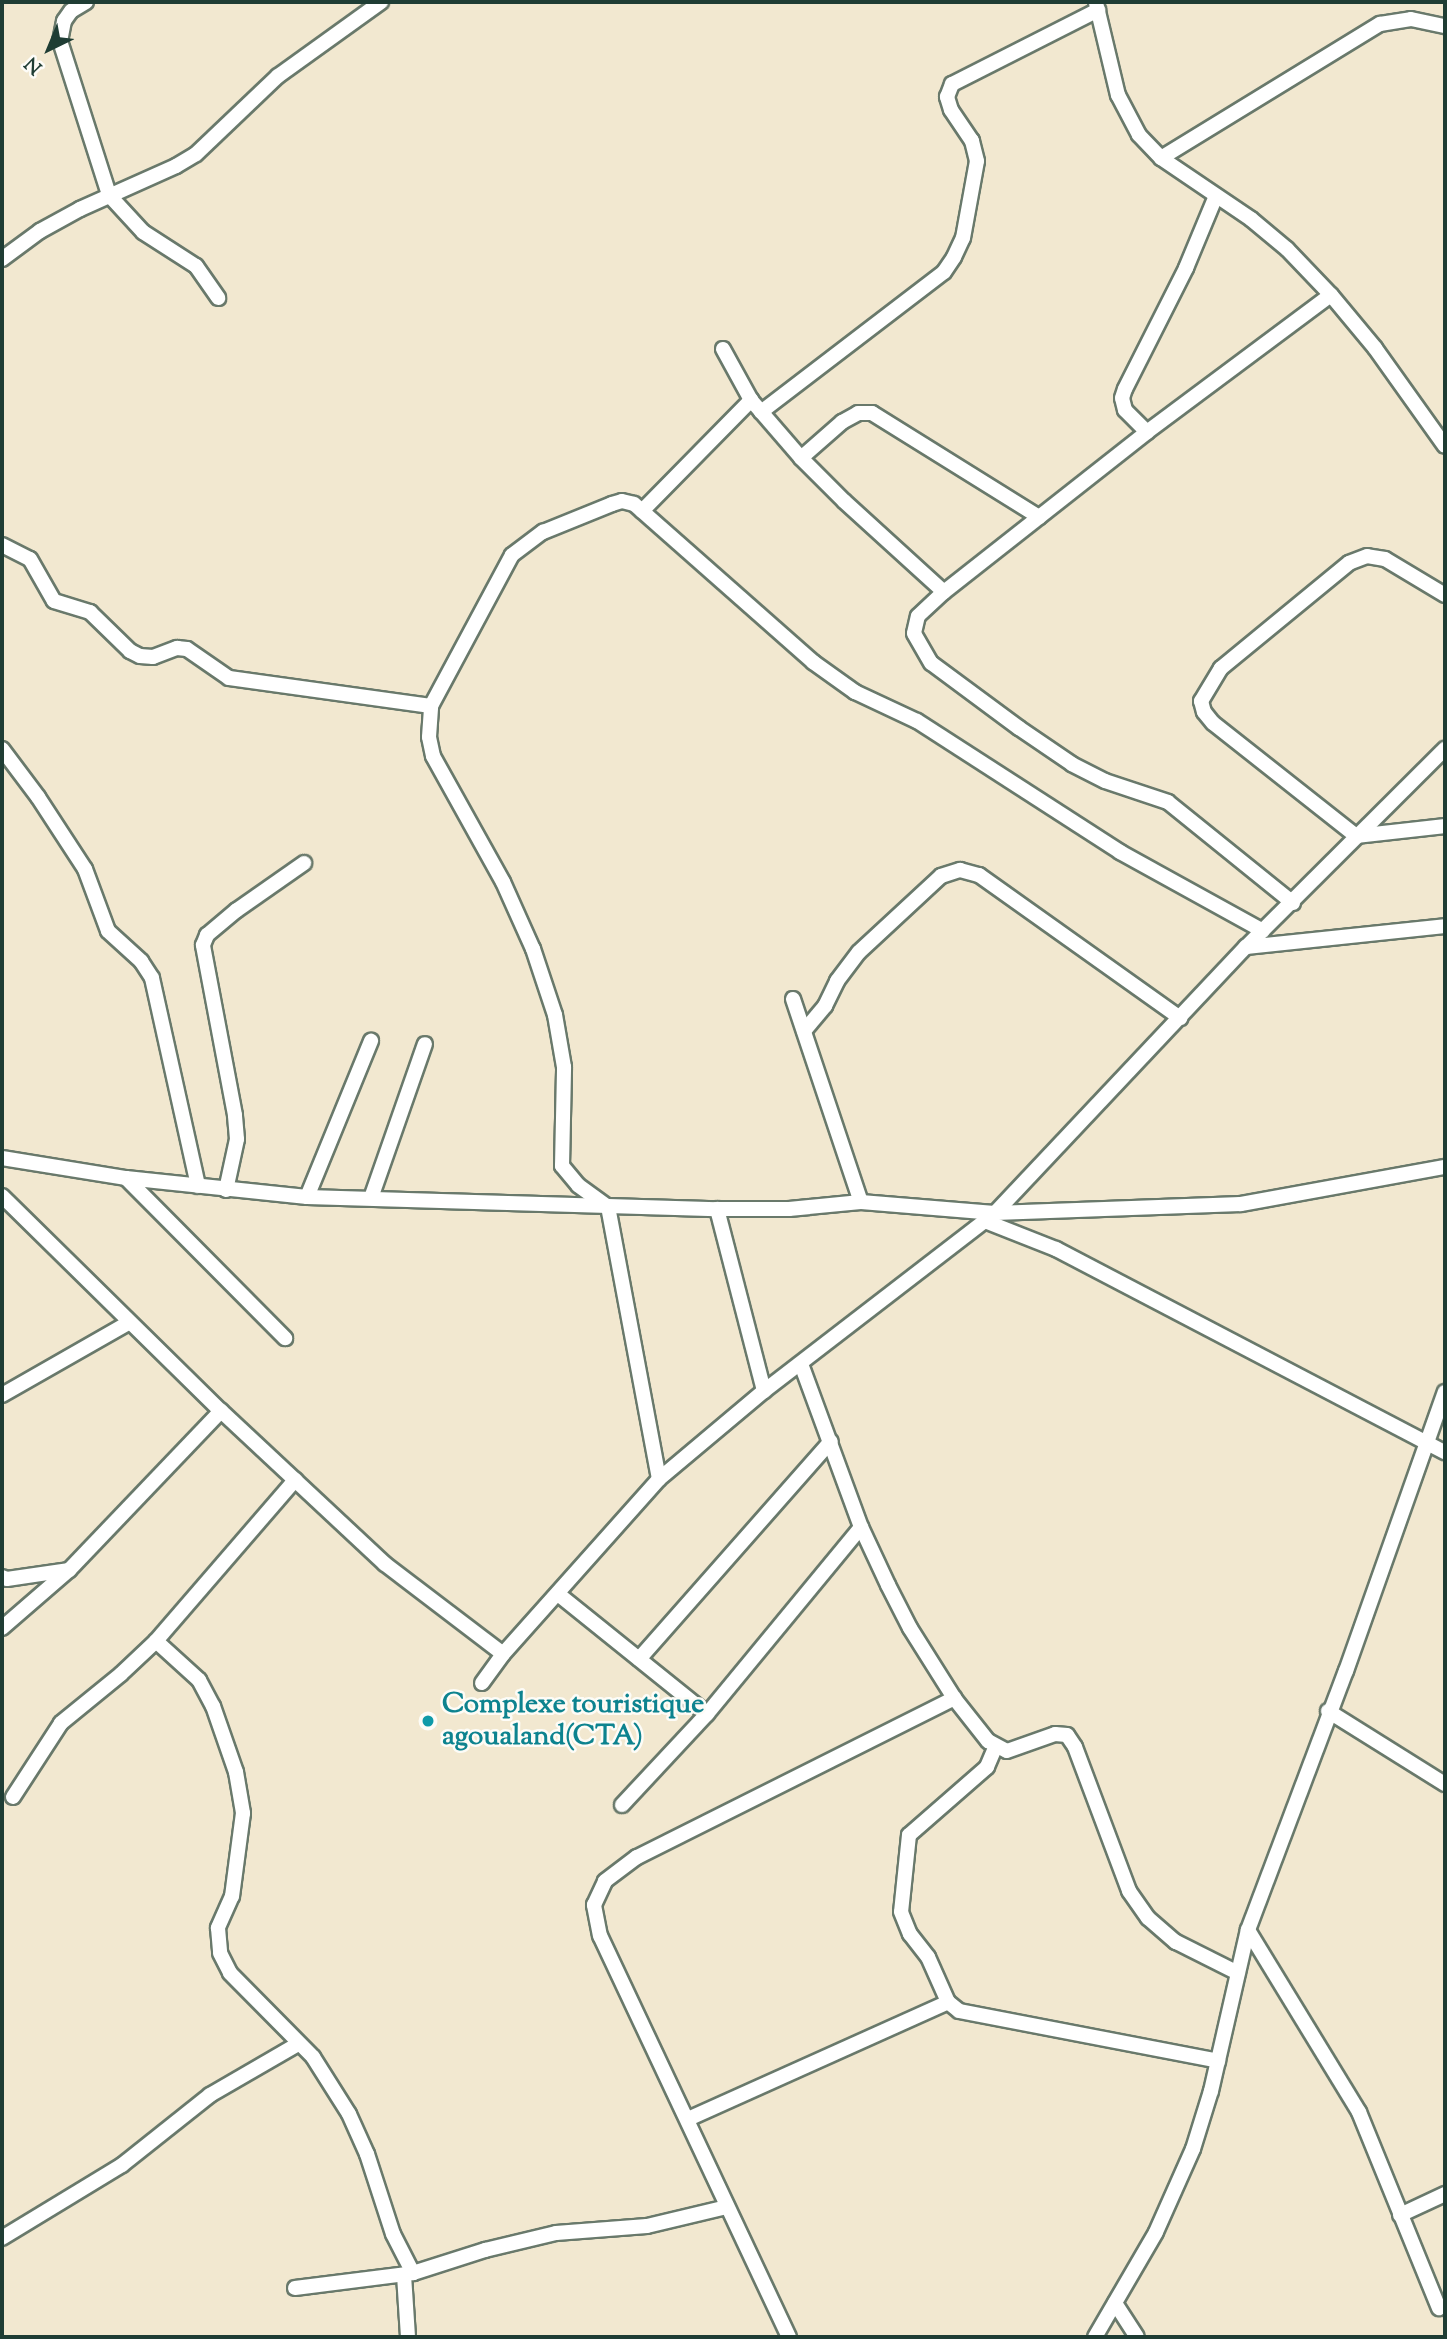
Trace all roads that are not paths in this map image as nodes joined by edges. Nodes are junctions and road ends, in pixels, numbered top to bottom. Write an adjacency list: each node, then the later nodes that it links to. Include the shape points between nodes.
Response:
1 (86, 2): 3 (street)
2 (381, 2): 7 (street, via 278,76 196,154)
3 (69, 6): 7 (street, via 60,41)
4 (1097, 6): 6 (street, via 1123,110); 14 (street, via 952,84 947,97 951,110 972,141 977,161 963,238 954,257 944,272)
5 (1445, 26): 6 (street, via 1411,19 1380,24)
6 (1161, 158): 8 (street)
7 (109, 195): 9 (street, via 40,231); 11 (street, via 143,233 196,266)
8 (1216, 196): 10 (street, via 1287,249); 15 (street, via 1122,398 1125,410)
9 (2, 259)
10 (1331, 295): 15 (street); 16 (street)
11 (218, 298)
12 (723, 349): 13 (street)
13 (751, 400): 14 (street); 18 (street)
14 (761, 412): 17 (street)
15 (1147, 432): 19 (street)
16 (1445, 446)
17 (801, 458): 19 (street, via 842,422 858,413 872,413); 21 (street)
18 (642, 511): 23 (street, via 628,501 612,504 542,533 512,555); 31 (street, via 813,662 855,692 917,721 1098,839)
19 (1039, 517): 21 (street)
20 (2, 545): 23 (street, via 30,559 54,601 90,612 140,656 187,649 229,678)
21 (944, 592): 29 (street, via 918,616 914,633 931,663 1072,764 1105,781 1168,802)
22 (1445, 595): 27 (street, via 1385,559 1367,556 1349,563 1221,668 1201,701 1213,723)
23 (431, 706): 47 (street, via 433,756 503,882 533,949 555,1015 564,1067 562,1166 578,1185)
24 (2, 749): 41 (street, via 85,869 108,931 141,961 152,978)
25 (1445, 749): 27 (street)
26 (1445, 827): 27 (street)
27 (1356, 836): 29 (street)
28 (304, 863): 42 (street, via 237,910 202,945 235,1115 237,1139)
29 (1293, 902): 31 (street)
30 (1445, 926): 32 (street)
31 (1263, 931): 32 (street)
32 (1246, 947): 34 (street)
33 (793, 999): 35 (street)
34 (1180, 1018): 35 (street, via 979,875 960,870 941,876 859,952); 49 (street)
35 (804, 1031): 46 (street)
36 (372, 1041): 44 (street)
37 (425, 1044): 45 (street)
38 (2, 1158): 40 (street)
39 (1445, 1167): 49 (street, via 1241,1204)
40 (125, 1178): 41 (street); 51 (street)
41 (198, 1185): 42 (street)
42 (226, 1189): 44 (street)
43 (2, 1196): 50 (street)
44 (307, 1197): 45 (street)
45 (371, 1198): 47 (street)
46 (861, 1202): 48 (street); 49 (street)
47 (608, 1206): 48 (street); 60 (street)
48 (717, 1209): 53 (street)
49 (990, 1217): 52 (street); 58 (street)
50 (130, 1322): 55 (street); 56 (street)
51 (285, 1338)
52 (801, 1364): 53 (street); 57 (street)
53 (764, 1391): 60 (street)
54 (1445, 1392): 58 (street)
55 (2, 1395)
56 (220, 1411): 61 (street); 63 (street)
57 (831, 1441): 62 (street); 69 (street)
58 (1429, 1443): 59 (street); 72 (street)
59 (1445, 1452)
60 (659, 1479): 65 (street)
61 (295, 1480): 67 (street); 68 (street, via 385,1564)
62 (861, 1527): 71 (street, via 910,1628); 73 (street)
63 (69, 1570): 64 (street); 66 (street)
64 (2, 1577)
65 (558, 1594): 68 (street); 69 (street)
66 (2, 1628)
67 (156, 1641): 76 (street, via 61,1723); 81 (street, via 199,1680 236,1772 243,1813 232,1896 218,1928 220,1953 230,1973)
68 (503, 1654): 70 (street)
69 (639, 1659): 73 (street)
70 (482, 1683)
71 (954, 1698): 74 (street); 83 (street, via 637,1857 605,1881 594,1905 600,1936)
72 (1328, 1711): 75 (street); 78 (street)
73 (706, 1714): 77 (street)
74 (995, 1748): 79 (street, via 1007,1751 1055,1734 1067,1735 1129,1891 1149,1918 1176,1942); 80 (street, via 987,1767 909,1835 901,1912)
75 (1445, 1784)
76 (13, 1797)
77 (622, 1805)
78 (1248, 1930): 79 (street); 86 (street, via 1359,2112)
79 (1238, 1973): 82 (street)
80 (948, 2002): 82 (street, via 959,2011); 83 (street)
81 (298, 2043): 87 (street, via 210,2095 122,2165); 88 (street, via 313,2057 349,2114)
82 (1218, 2061): 90 (street, via 1182,2179)
83 (688, 2119): 85 (street)
84 (1445, 2194): 86 (street)
85 (727, 2207): 88 (street, via 647,2226 556,2233); 93 (street)
86 (1400, 2215): 91 (street)
87 (2, 2238)
88 (409, 2274): 89 (street); 92 (street)
89 (295, 2288)
90 (1115, 2303): 94 (street); 95 (street)
91 (1439, 2308)
92 (408, 2337)
93 (789, 2337)
94 (1095, 2337)
95 (1137, 2337)

